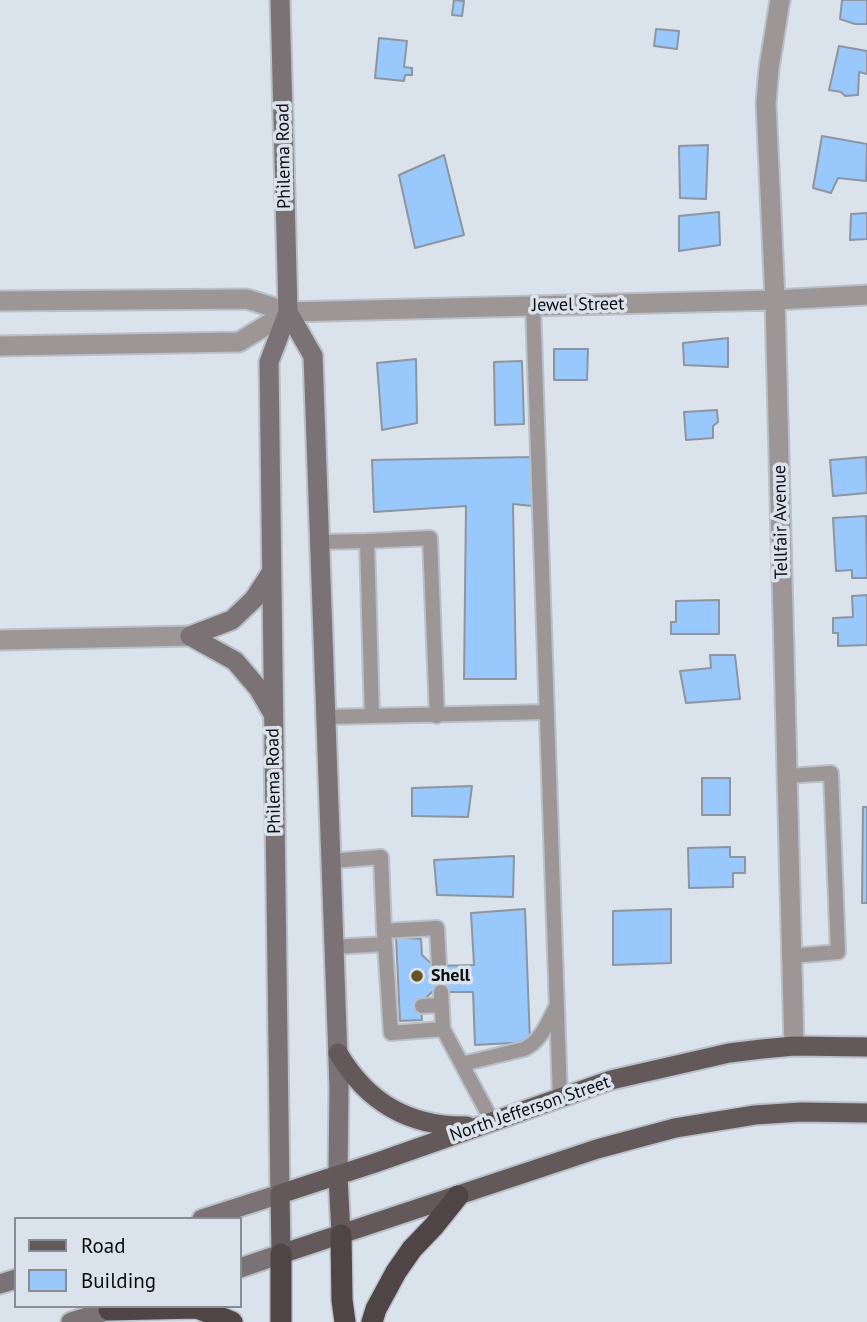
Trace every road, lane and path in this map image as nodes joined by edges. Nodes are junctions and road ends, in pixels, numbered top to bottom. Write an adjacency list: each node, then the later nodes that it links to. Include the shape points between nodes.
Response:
1 (280, 0): 7 (main road, Philema Road)
2 (780, 0): 4 (street, Tellfair Avenue, via 766,103)
3 (867, 295): 4 (street, Jewel Street)
4 (775, 300): 6 (street, Jewel Street); 19 (street, Tellfair Avenue)
5 (0, 302): 7 (street, via 247,299)
6 (533, 306): 7 (street, Jewel Street); 14 (lane)
7 (288, 312): 8 (street, via 239,342); 10 (main road, Philema Road, via 313,356); 11 (main road, Philema Road, via 269,362)
8 (0, 346)
9 (367, 541): 10 (lane); 16 (lane); 17 (lane, via 430,538)
10 (319, 542): 18 (main road, Philema Road)
11 (271, 573): 12 (main road, via 254,599 232,620); 15 (main road, Philema Road)
12 (190, 636): 13 (street); 15 (main road, via 235,661)
13 (0, 640)
14 (547, 712): 17 (lane); 25 (lane)
15 (273, 714): 36 (main road, Philema Road)
16 (372, 716): 17 (lane); 18 (lane)
17 (437, 716)
18 (326, 717): 20 (main road, Philema Road)
19 (788, 776): 24 (street, Tellfair Avenue); 24 (lane, via 831,774 838,952)
20 (331, 861): 21 (lane, via 381,857); 22 (main road, Philema Road)
21 (388, 946): 22 (lane); 23 (lane, via 437,928 438,960); 27 (lane, via 394,1006 391,1033)
22 (334, 947): 30 (main road, Philema Road)
23 (422, 955)
24 (792, 956): 28 (street, Tellfair Avenue)
25 (557, 1005): 31 (lane, via 532,1045); 32 (lane)
26 (422, 1006): 27 (lane, via 441,999)
27 (443, 1029): 31 (lane)
28 (794, 1046): 29 (main road, North Jefferson Street); 32 (main road, North Jefferson Street, via 696,1060 611,1080)
29 (867, 1047)
30 (338, 1053): 34 (main road, via 363,1087 396,1111 447,1126); 35 (main road, Philema Road)
31 (462, 1064): 34 (lane)
32 (560, 1098): 34 (main road, North Jefferson Street)
33 (867, 1113): 37 (main road, via 755,1115 675,1128)
34 (487, 1123): 35 (main road, North Jefferson Street)
35 (338, 1176): 36 (main road, North Jefferson Street); 39 (main road, Philema Road)
36 (280, 1194): 38 (main road, North Jefferson Street); 40 (main road, Philema Road)
37 (458, 1196): 39 (main road); 47 (highway, via 396,1272)
38 (208, 1217)
39 (341, 1235): 40 (main road); 46 (highway)
40 (281, 1254): 41 (main road); 45 (highway)
41 (242, 1267)
42 (115, 1308): 43 (main road); 44 (highway, via 197,1308)
43 (71, 1322)
44 (232, 1322)
45 (281, 1322)
46 (345, 1322)
47 (372, 1322)

